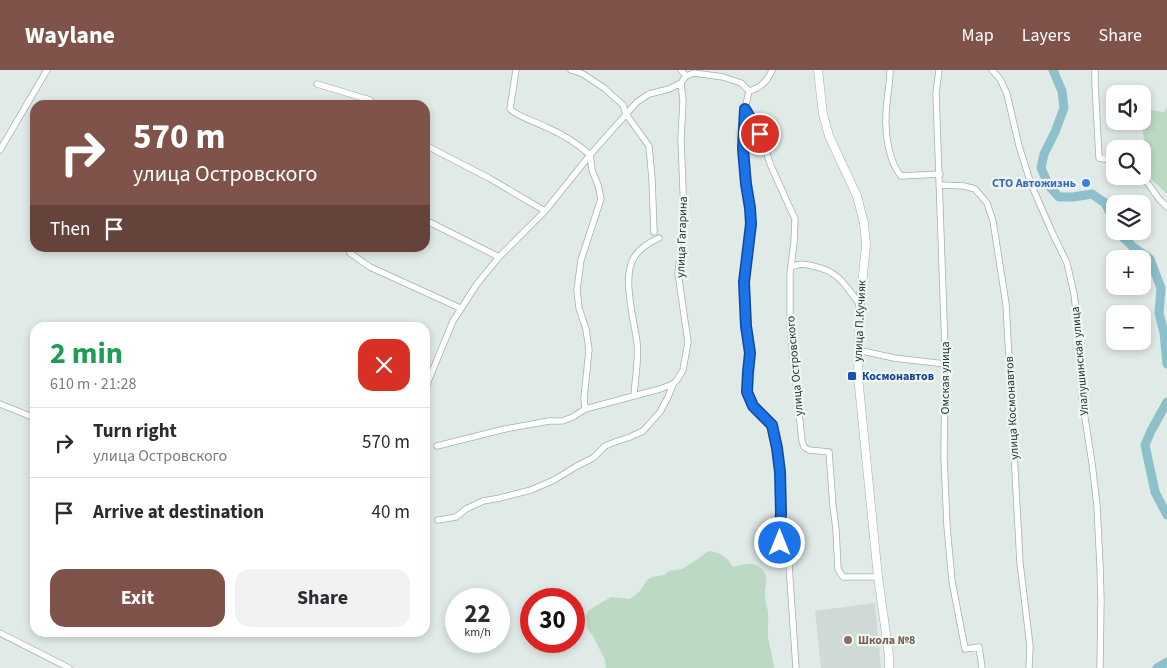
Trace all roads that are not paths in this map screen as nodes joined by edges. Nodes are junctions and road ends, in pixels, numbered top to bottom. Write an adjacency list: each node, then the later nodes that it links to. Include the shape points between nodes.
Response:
1 (47, 70): 20 (street)
2 (516, 70): 21 (street, via 510,110 561,134)
3 (571, 70): 18 (street, via 604,88 623,106)
4 (681, 70): 12 (street)
5 (772, 70): 15 (street, via 767,80)
6 (818, 70): 34 (street, улица П.Кучияк, via 829,136 858,196 864,223 866,245)
7 (890, 70): 23 (street, via 886,118 890,155 898,172 901,176)
8 (938, 70): 23 (street, Омская улица)
9 (992, 70): 53 (street, Улалушинская улица, via 1007,94 1032,184 1067,264 1074,294 1080,337 1082,400 1096,506 1101,600)
10 (1095, 70): 22 (street, via 1099,158)
11 (723, 73): 12 (street); 15 (street)
12 (686, 76): 13 (street)
13 (681, 83): 18 (street, via 649,94); 39 (street, улица Гагарина, via 684,215 683,253 678,273 688,342 684,370)
14 (317, 84): 16 (street)
15 (749, 91): 17 (street)
16 (370, 100)
17 (745, 109): 33 (street, улица Островского, via 760,134 795,219); 49 (street, via 743,149 751,224 744,282 750,353 747,392 753,406 772,425 777,448 781,513 779,536 788,565)
18 (626, 114): 21 (street); 29 (street, via 648,146)
19 (430, 148): 27 (street)
20 (0, 150)
21 (590, 155): 27 (street); 42 (street, via 601,199 582,260 577,290 589,350)
22 (1106, 159)
23 (940, 174): 24 (street, Омская улица)
24 (940, 185): 37 (street, Омская улица); 52 (street, улица Космонавтов, via 975,188 987,203 994,221 1006,304)
25 (1149, 185): 26 (street)
26 (1167, 207)
27 (545, 211): 32 (street)
28 (430, 222): 32 (street)
29 (654, 232)
30 (659, 238): 40 (street, via 646,244 634,256 628,271 637,344)
31 (350, 253): 35 (street, via 370,267)
32 (499, 257): 35 (street)
33 (791, 267): 34 (street, via 801,263 835,274); 46 (street, улица Островского, via 790,327 804,447 829,452 838,569 843,577)
34 (860, 305): 36 (street, улица П.Кучияк)
35 (460, 308): 38 (street)
36 (858, 350): 37 (street); 46 (street, улица П.Кучияк)
37 (945, 364): 51 (street, Омская улица, via 944,458 952,581 965,649 979,648)
38 (430, 375)
39 (673, 384): 40 (street); 45 (street, улица Гагарина, via 660,412 644,431 605,446 593,458 554,480 530,490 482,502 456,517)
40 (634, 396): 42 (street)
41 (0, 404): 43 (street)
42 (585, 409): 44 (street, via 562,421 505,429)
43 (30, 416)
44 (437, 446)
45 (438, 520)
46 (878, 577): 50 (street, улица П.Кучияк)
47 (0, 633): 48 (street)
48 (69, 668)
49 (796, 668)
50 (890, 668)
51 (982, 668)
52 (1029, 668)
53 (1100, 668)

